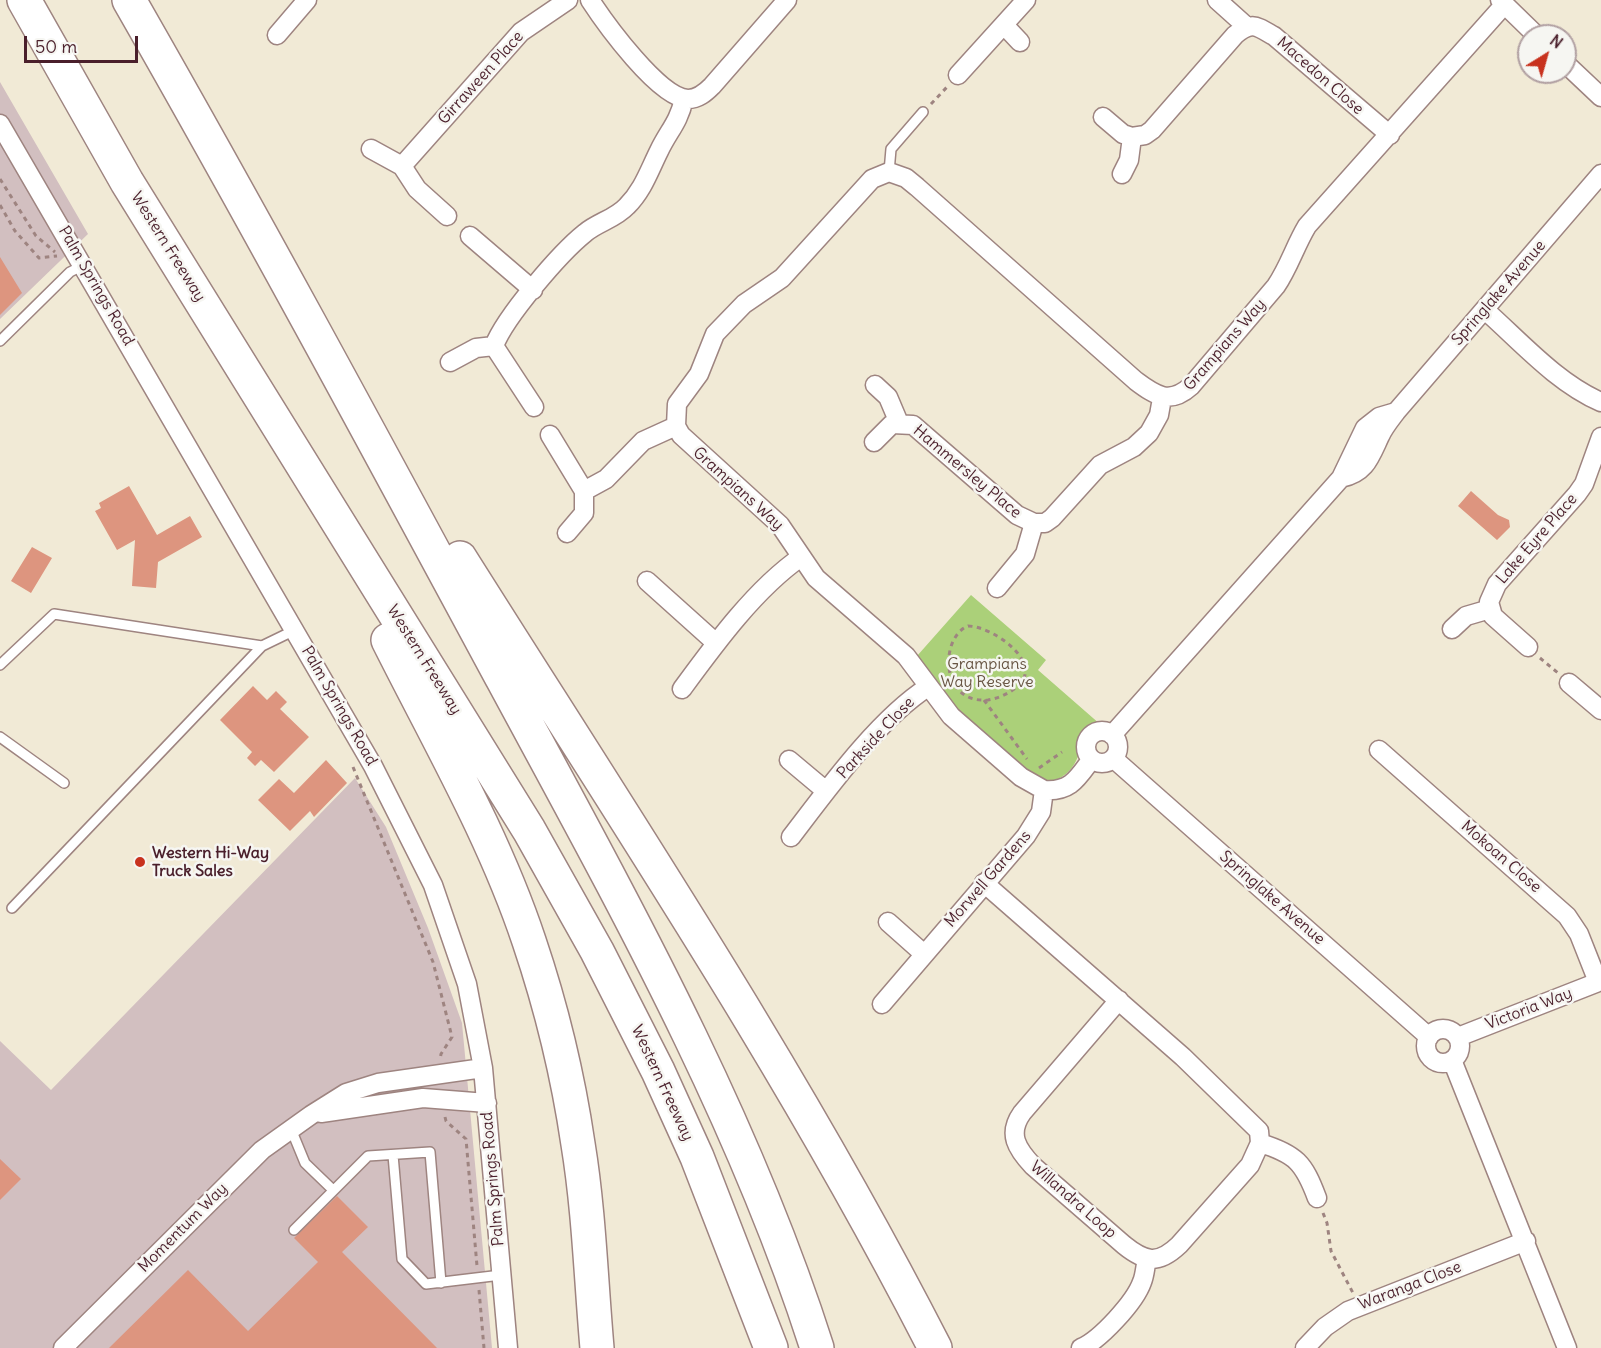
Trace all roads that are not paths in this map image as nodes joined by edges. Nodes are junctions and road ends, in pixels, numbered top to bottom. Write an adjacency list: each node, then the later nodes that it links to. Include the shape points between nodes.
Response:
1 (24, 0): 29 (highway, Western Freeway)
2 (129, 0): 35 (highway)
3 (307, 0): 13 (street)
4 (568, 0): 25 (street, Girraween Place, via 520,32)
5 (590, 0): 18 (street, via 640,64)
6 (787, 0): 18 (street, via 706,92)
7 (1026, 0): 11 (street)
8 (1217, 0): 12 (street, Macedon Close)
9 (1502, 2): 10 (street); 22 (street, Grampians Way)
10 (1525, 24)
11 (1004, 25): 14 (street); 16 (street)
12 (1246, 26): 22 (street, Macedon Close, via 1255,26 1274,36); 23 (street, via 1152,130)
13 (277, 35)
14 (1020, 42)
15 (1577, 74): 17 (street)
16 (958, 75)
17 (1601, 97)
18 (684, 99): 33 (street, via 678,123 636,196 618,215 583,234)
19 (923, 112): 26 (lane, via 891,148)
20 (1103, 117): 23 (street)
21 (0, 124): 32 (street, Palm Springs Road)
22 (1390, 135): 40 (street, Grampians Way, via 1307,226 1276,286 1191,386 1176,397)
23 (1132, 137): 27 (street, via 1130,160)
24 (371, 149): 25 (street)
25 (402, 166): 30 (street, via 417,189)
26 (889, 172): 40 (street, Grampians Way, via 906,178 1136,381); 44 (street, via 872,179 782,278 744,304 715,334 699,374 677,404)
27 (1122, 174)
28 (1601, 174): 34 (street, Springlake Avenue)
29 (127, 182): 101 (highway, via 352,566 508,884 546,999 576,1133); 102 (highway, Western Freeway, via 529,830 597,951 697,1157)
30 (447, 216)
31 (470, 236): 33 (street)
32 (84, 265): 36 (lane, via 70,272); 56 (street, Palm Springs Road)
33 (532, 290): 37 (street)
34 (1485, 310): 41 (street, via 1566,381); 65 (street, Springlake Avenue, via 1396,412 1368,462 1354,476 1341,478)
35 (306, 312): 103 (highway, via 666,984 731,1126); 104 (highway, via 742,1004 867,1217)
36 (0, 341)
37 (494, 346): 38 (street, via 476,348); 42 (street)
38 (450, 362)
39 (875, 385): 43 (street, Hammersley Place, via 888,397)
40 (1162, 398): 49 (street, Hammersley Place, via 1159,415 1142,440 1101,465 1052,518)
41 (1601, 402)
42 (534, 407)
43 (899, 423): 47 (street, Hammersley Place, via 885,429); 49 (street, Hammersley Place, via 913,425 924,433 1017,515)
44 (676, 426): 48 (street, via 643,441 606,479); 51 (street, Grampians Way, via 687,443 780,525)
45 (550, 435): 48 (street)
46 (1601, 437): 54 (street, Lake Eyre Place, via 1584,484 1497,584 1490,595)
47 (874, 442)
48 (584, 491): 50 (street, via 584,513)
49 (1034, 523): 53 (street, Hammersley Place, via 1025,554)
50 (567, 533)
51 (801, 557): 57 (street, via 772,581); 62 (street, Grampians Way, via 823,584 906,656)
52 (647, 581): 57 (street)
53 (997, 588)
54 (1490, 609): 55 (street, via 1466,616); 59 (street, via 1497,621)
55 (1452, 629)
56 (295, 630): 58 (lane); 85 (street, Palm Springs Road, via 378,776 433,885 467,984)
57 (716, 643): 63 (street)
58 (262, 646): 60 (lane, via 54,614); 76 (lane)
59 (1528, 646)
60 (0, 665)
61 (1569, 683): 64 (street)
62 (928, 687): 72 (street, Grampians Way, via 958,723 1021,777); 73 (street, Parkside Close, via 907,701)
63 (682, 689)
64 (1601, 710)
65 (1112, 735): 68 (street, via 1103,731 1090,737 1086,746); 69 (street, via 1118,744)
66 (0, 737): 71 (lane)
67 (1379, 750): 79 (street, Mokoan Close, via 1567,916)
68 (1091, 759): 69 (street, via 1103,764); 72 (street, via 1070,785 1059,791)
69 (1114, 759): 82 (street, Springlake Avenue)
70 (789, 760): 73 (street, Parkside Close)
71 (64, 783)
72 (1044, 790): 75 (street, Morwell Gardens, via 1036,822)
73 (826, 791): 74 (street, Parkside Close)
74 (791, 837)
75 (984, 883): 78 (street, Morwell Gardens); 80 (street)
76 (12, 908)
77 (888, 922): 78 (street)
78 (924, 954): 81 (street, Morwell Gardens)
79 (1600, 981): 83 (street, Victoria Way)
80 (1119, 1000): 89 (street, via 1253,1123 1259,1131); 95 (street, Willandra Loop, via 1022,1113 1014,1124 1013,1134 1022,1155 1033,1166 1124,1245)
81 (882, 1004)
82 (1429, 1037): 83 (street, via 1444,1029); 84 (street, via 1427,1049 1434,1060)
83 (1458, 1037): 84 (street, via 1458,1054)
84 (1452, 1060): 94 (street)
85 (483, 1068): 86 (street, Palm Springs Road); 87 (street, Momentum Way, via 378,1083 346,1093)
86 (487, 1103): 87 (street, Momentum Way, via 423,1098); 96 (street, Palm Springs Road)
87 (311, 1115): 88 (street, Momentum Way)
88 (291, 1129): 91 (lane, via 305,1163); 99 (street, Momentum Way, via 262,1150)
89 (1260, 1143): 92 (street, via 1299,1161); 95 (street, via 1250,1165 1179,1245 1164,1257)
90 (393, 1155): 91 (lane, via 368,1156); 97 (lane, via 402,1259 426,1284); 97 (lane, via 430,1152)
91 (333, 1190): 93 (lane)
92 (1317, 1198)
93 (294, 1230)
94 (1526, 1241): 98 (street, Waranga Close, via 1348,1311 1325,1327); 106 (street)
95 (1147, 1259): 105 (street, via 1141,1284 1131,1301 1091,1344)
96 (501, 1275): 97 (lane); 100 (street, Palm Springs Road)
97 (441, 1283)
98 (1310, 1346)
99 (63, 1348)
100 (508, 1348)
101 (597, 1348)
102 (771, 1348)
103 (817, 1348)
104 (935, 1348)
105 (1082, 1348)
106 (1568, 1348)

